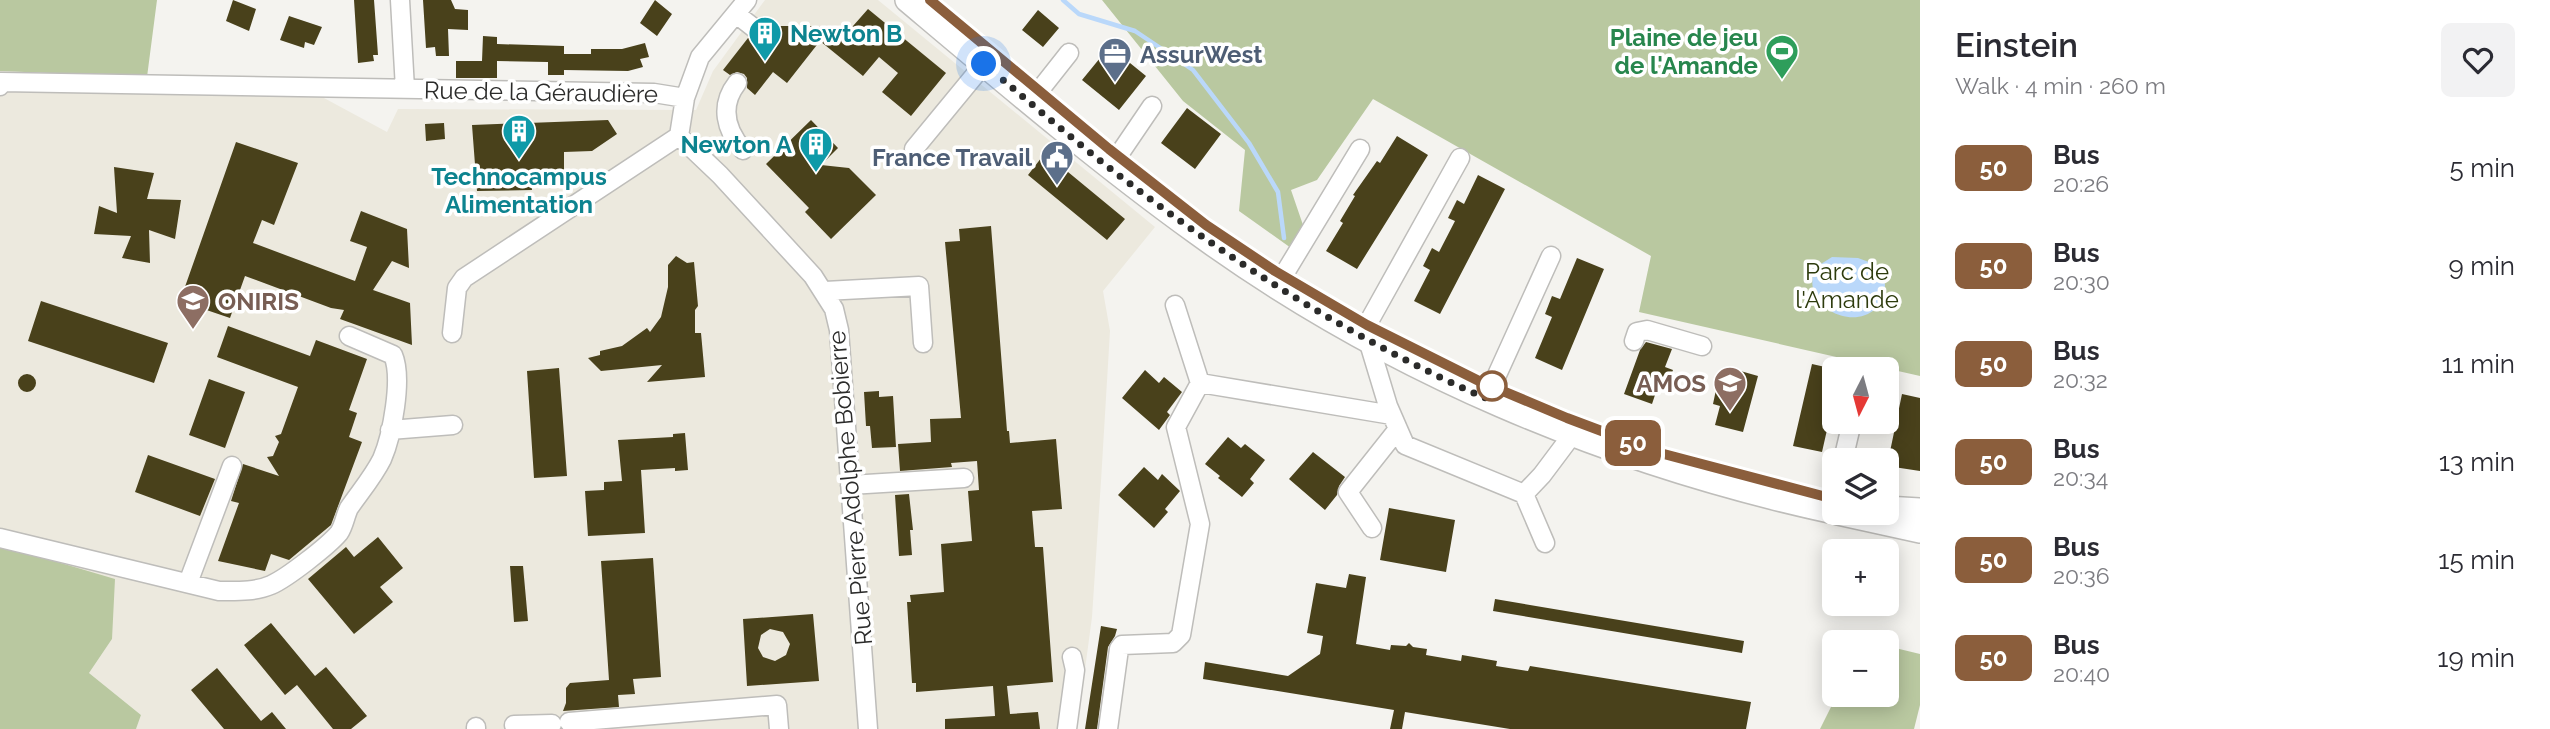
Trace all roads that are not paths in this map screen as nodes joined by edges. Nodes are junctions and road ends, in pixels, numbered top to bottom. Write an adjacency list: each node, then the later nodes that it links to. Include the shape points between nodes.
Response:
1 (400, 0): 10 (street)
2 (907, 0): 7 (main road)
3 (930, 0): 11 (main road)
4 (736, 8): 5 (street); 12 (street, Rue de la Géraudière, via 700,57)
5 (754, 28)
6 (1069, 53): 11 (street)
7 (984, 64): 15 (street); 24 (main road, via 1106,165 1199,234 1276,286)
8 (737, 83): 17 (street, via 726,123)
9 (0, 86): 10 (street, Rue de la Géraudière, via 1,82)
10 (405, 89): 12 (street, Rue de la Géraudière, via 654,93)
11 (1039, 91): 18 (main road)
12 (685, 98): 14 (street)
13 (1152, 106): 18 (street)
14 (679, 135): 22 (street, Rue Pierre Adolphe Bobierre); 25 (street, via 464,278 457,288)
15 (914, 149)
16 (1360, 149): 21 (street)
17 (743, 150)
18 (1118, 156): 21 (main road, via 1206,225)
19 (1460, 158): 24 (street)
20 (1551, 256): 31 (street)
21 (1283, 276): 24 (main road)
22 (825, 291): 28 (street, via 919,286); 38 (street, Rue Pierre Adolphe Bobierre, via 839,330)
23 (1175, 305): 30 (street)
24 (1367, 332): 31 (main road); 32 (street); 35 (main road, via 1463,388)
25 (452, 333)
26 (349, 336): 34 (street, via 393,355 397,363)
27 (1634, 341): 29 (street, via 1637,332 1647,330)
28 (923, 343)
29 (1702, 346)
30 (1200, 383): 32 (street); 55 (street, via 1176,427 1200,524 1181,635 1173,643 1122,645)
31 (1492, 386): 40 (main road, via 1660,453)
32 (1395, 422): 39 (street, via 1405,445); 45 (street, via 1348,492)
33 (453, 425): 34 (street)
34 (390, 430): 49 (street, via 382,458 348,510 339,533 289,575 248,591 219,591)
35 (1572, 435): 39 (street); 41 (main road, via 1664,468)
36 (232, 466): 49 (street)
37 (964, 478): 38 (street)
38 (850, 485): 53 (street, Rue Pierre Adolphe Bobierre)
39 (1524, 494): 48 (street)
40 (1822, 496)
41 (1822, 508)
42 (1899, 509): 43 (main road)
43 (1920, 510)
44 (1893, 525): 46 (main road)
45 (1372, 528)
46 (1920, 531)
47 (0, 538): 49 (street)
48 (1545, 543)
49 (188, 583)
50 (1072, 657): 54 (street, via 1075,670)
51 (513, 725): 52 (street, via 777,705)
52 (779, 729)
53 (868, 729)
54 (1067, 729)
55 (1108, 729)

